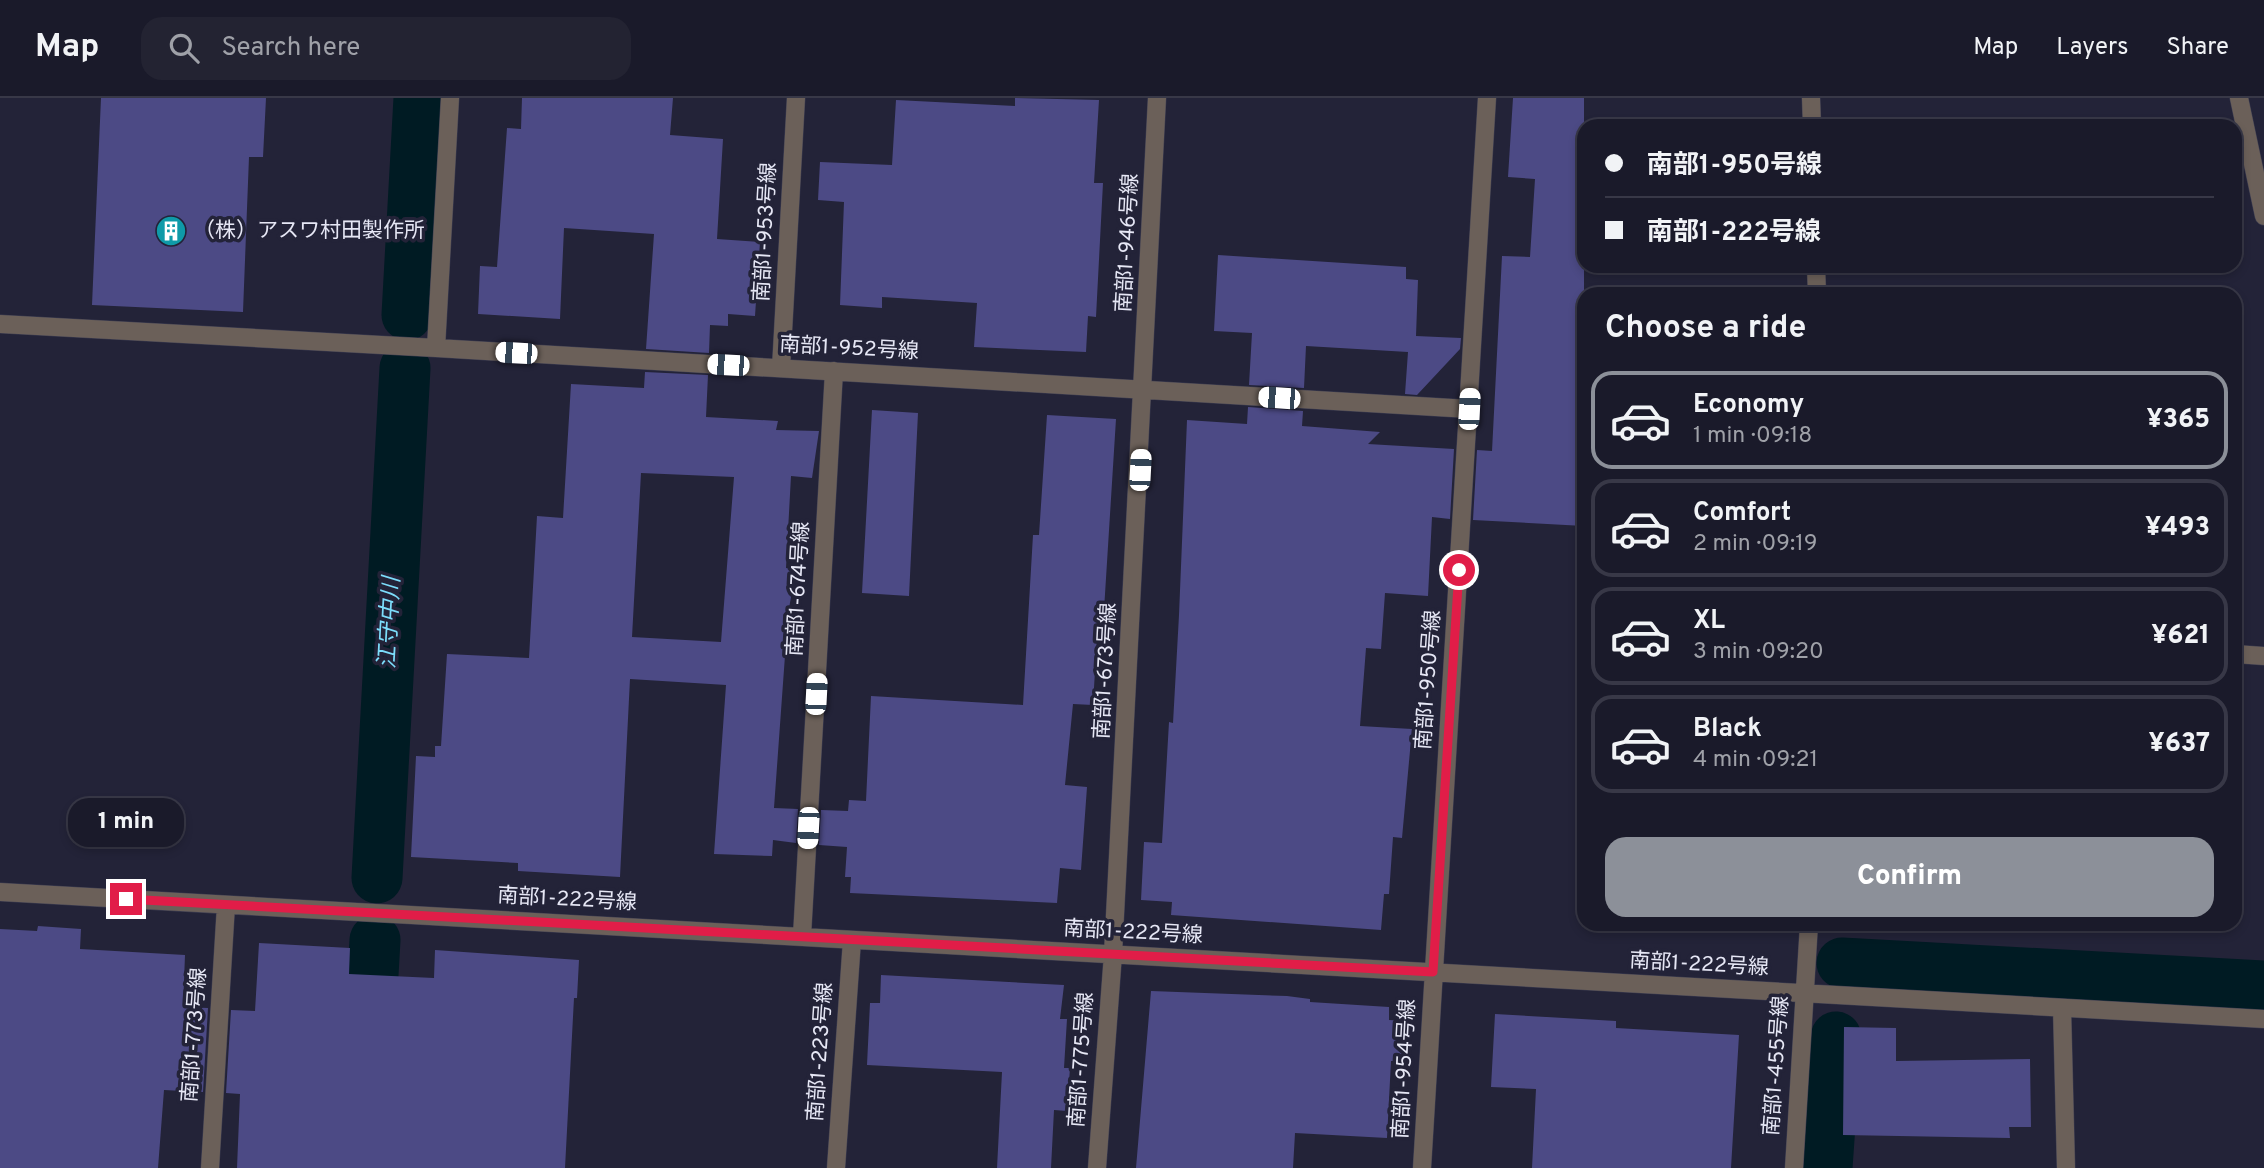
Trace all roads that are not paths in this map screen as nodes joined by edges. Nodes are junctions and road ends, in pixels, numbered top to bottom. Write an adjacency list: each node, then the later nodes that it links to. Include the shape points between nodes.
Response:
1 (450, 98): 10 (street)
2 (796, 98): 11 (street, 南部1-953号線)
3 (1157, 98): 13 (street, 南部1-946号線)
4 (1487, 98): 14 (street, 南部1-950号線)
5 (1811, 98): 7 (street)
6 (2239, 98): 8 (street)
7 (1812, 119)
8 (2264, 216)
9 (0, 324): 10 (street, 南部1-952号線)
10 (436, 348): 11 (street, 南部1-952号線)
11 (781, 368): 12 (street, 南部1-952号線)
12 (834, 371): 13 (street, 南部1-952号線); 20 (street, 南部1-674号線)
13 (1144, 390): 14 (street, 南部1-952号線); 22 (street, 南部1-673号線)
14 (1469, 409): 23 (street, 南部1-950号線)
15 (2242, 654): 16 (street)
16 (2264, 656)
17 (0, 892): 18 (street, 南部1-222号線)
18 (226, 905): 20 (street, 南部1-222号線); 27 (street, 南部1-773号線)
19 (1808, 931): 24 (street, 南部1-455号線)
20 (802, 936): 21 (street, 南部1-222号線)
21 (852, 940): 22 (street, 南部1-222号線); 28 (street, 南部1-223号線)
22 (1112, 954): 23 (street, 南部1-222号線); 29 (street, 南部1-775号線)
23 (1433, 972): 24 (street, 南部1-222号線); 30 (street, 南部1-954号線)
24 (1804, 993): 25 (street, 南部1-222号線); 31 (street, 南部1-455号線)
25 (2062, 1007): 26 (street, 南部1-222号線); 32 (street)
26 (2264, 1019)
27 (210, 1168)
28 (836, 1168)
29 (1097, 1168)
30 (1422, 1168)
31 (1794, 1168)
32 (2066, 1168)

